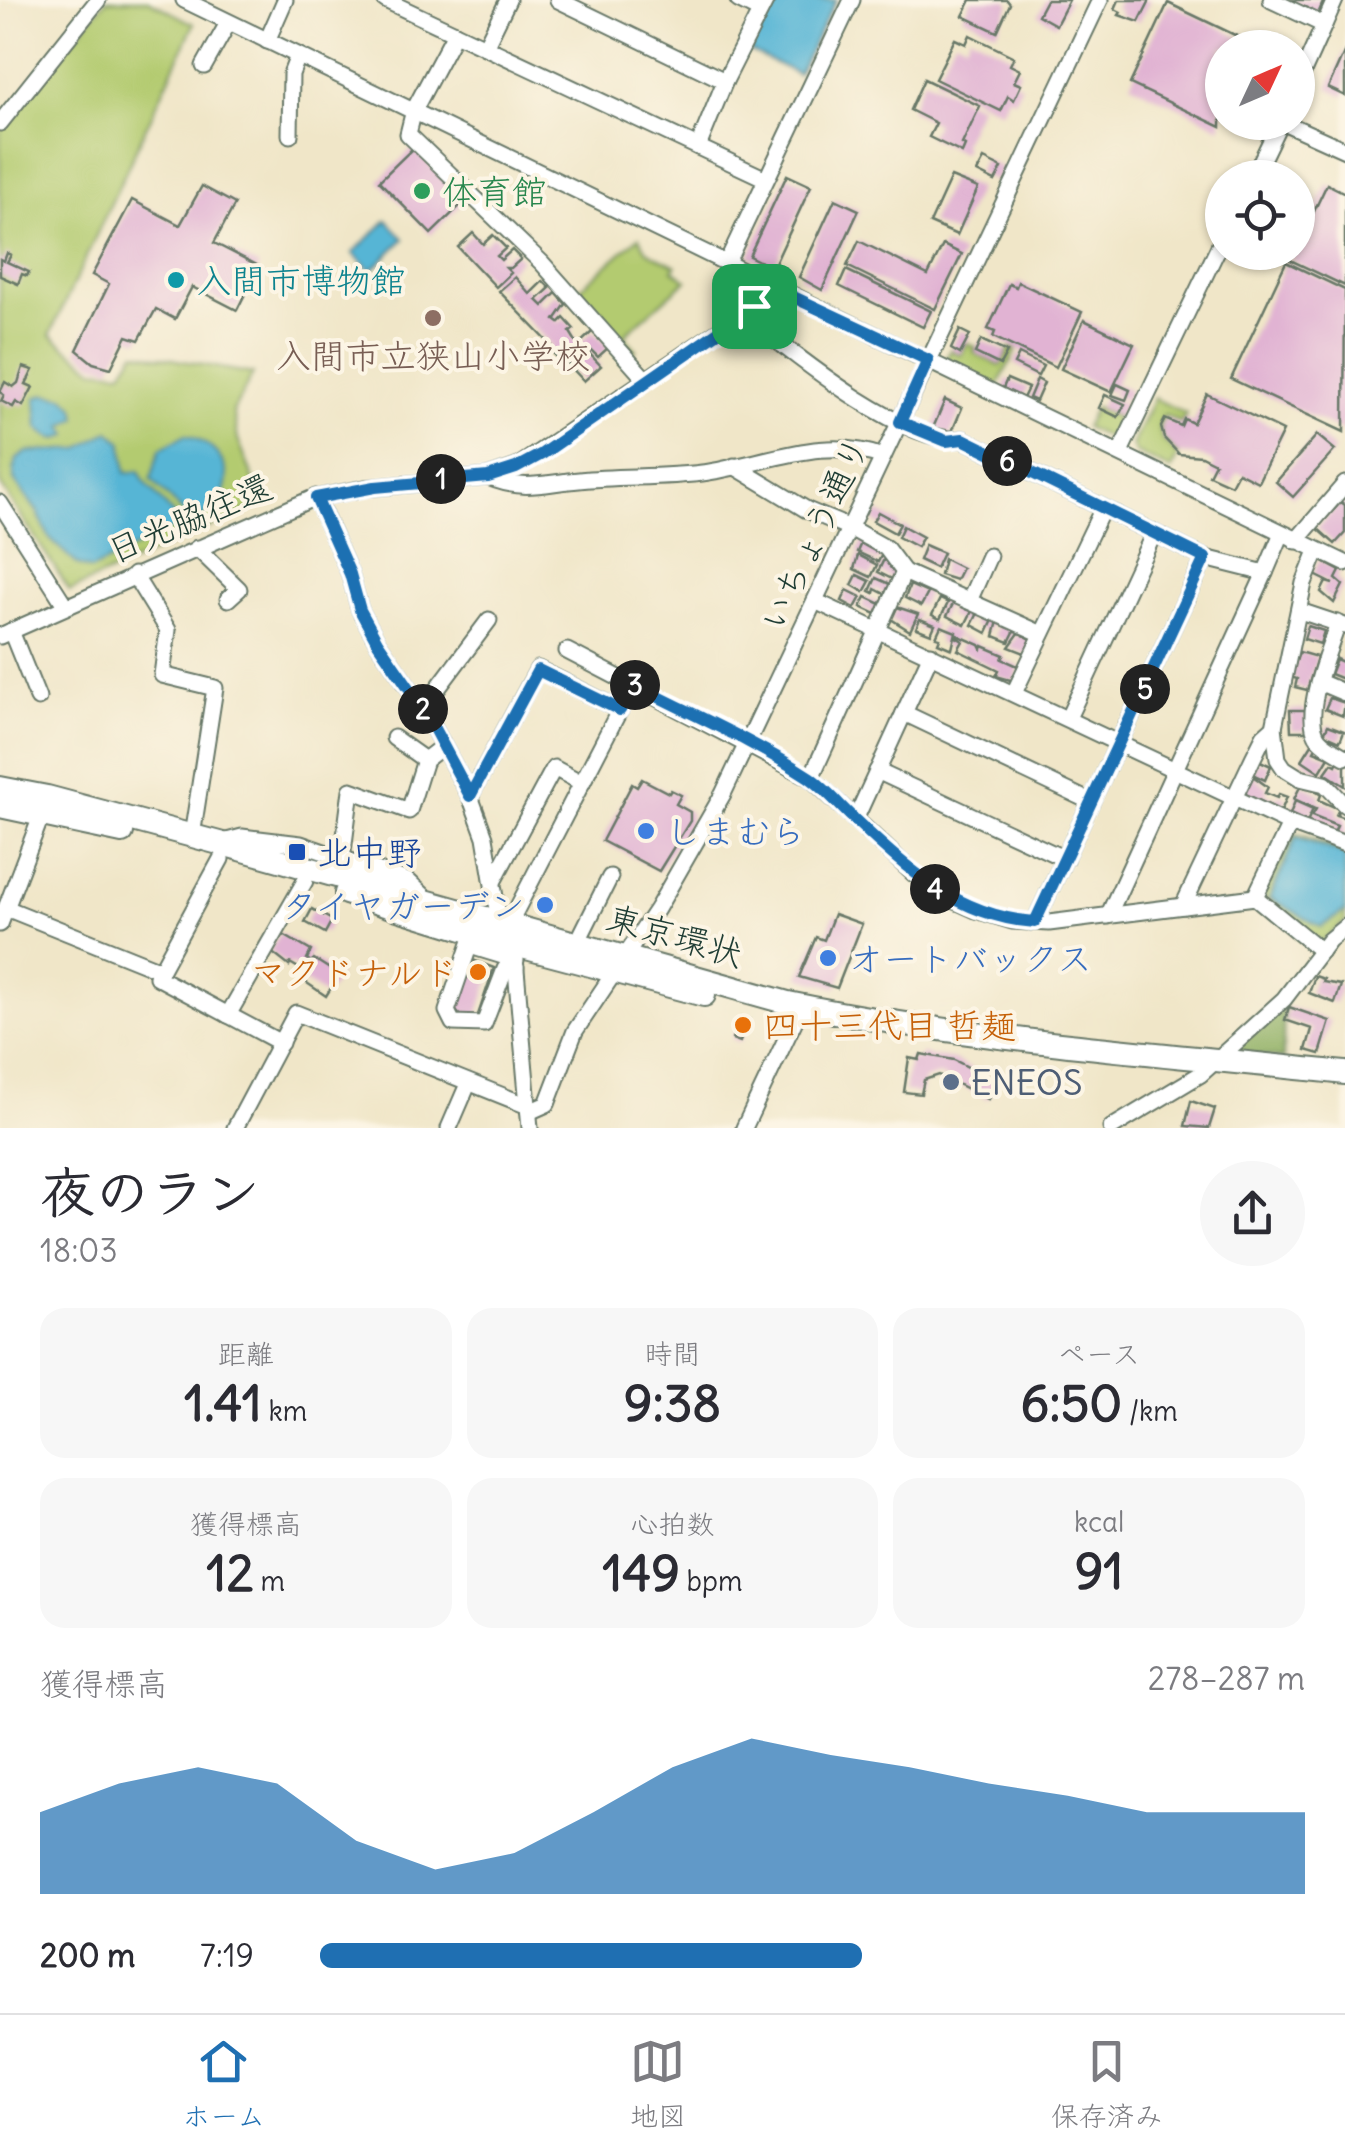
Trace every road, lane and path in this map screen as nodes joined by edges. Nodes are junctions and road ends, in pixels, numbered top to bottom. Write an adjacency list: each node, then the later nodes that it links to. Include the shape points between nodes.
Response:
1 (98, 0): 24 (street)
2 (184, 0): 14 (street)
3 (285, 0): 17 (street)
4 (385, 0): 13 (street)
5 (508, 0): 19 (street)
6 (558, 0): 22 (street)
7 (738, 0): 12 (street)
8 (852, 0): 29 (street)
9 (1100, 0): 34 (street, いちょう通り)
10 (1272, 0): 15 (street)
11 (1336, 0): 15 (street)
12 (763, 5): 22 (street)
13 (422, 8): 16 (street)
14 (228, 23): 17 (street); 21 (street)
15 (1324, 25): 18 (street)
16 (454, 33): 19 (street); 23 (street)
17 (266, 41): 20 (street)
18 (1315, 45)
19 (484, 48): 27 (street)
20 (298, 56): 23 (street); 25 (street)
21 (204, 66)
22 (726, 81): 27 (street)
23 (414, 110): 30 (street); 35 (street, via 408,134 542,264)
24 (0, 123)
25 (290, 135)
26 (1315, 137): 28 (street)
27 (698, 147): 29 (street)
28 (1345, 150)
29 (766, 179): 30 (street)
30 (726, 264): 32 (street)
31 (1208, 270): 37 (street)
32 (770, 286): 33 (street, 日光脇往還); 34 (street)
33 (744, 314): 35 (street, 日光脇往還); 36 (street, via 859,400)
34 (928, 360): 36 (street, いちょう通り); 37 (street)
35 (646, 380): 40 (street, 日光脇往還, via 542,454)
36 (900, 422): 38 (street, いちょう通り); 44 (street, via 946,441 963,439)
37 (1120, 452): 47 (street)
38 (884, 457): 39 (street, via 860,448 823,448); 45 (street, いちょう通り)
39 (734, 466): 40 (street, via 521,488); 45 (street)
40 (488, 477): 42 (street, 日光脇往還)
41 (1343, 489): 47 (street)
42 (316, 498): 48 (street, 日光脇往還); 73 (street, via 360,610)
43 (0, 502): 59 (street)
44 (1102, 508): 46 (street); 65 (street)
45 (850, 528): 53 (street, via 886,548); 57 (street, いちょう通り)
46 (1154, 533): 51 (street); 76 (street)
47 (1289, 537): 49 (street); 54 (street)
48 (197, 548): 55 (street, 日光脇往還); 56 (street, via 239,589)
49 (1317, 551): 52 (street); 60 (street)
50 (990, 556): 58 (street)
51 (1205, 558): 54 (street); 79 (street)
52 (1345, 563)
53 (904, 572): 58 (street); 63 (street)
54 (1265, 573): 84 (street)
55 (134, 575): 59 (street, 日光脇往還); 97 (street, via 168,630 162,675 216,688)
56 (228, 599)
57 (815, 601): 63 (street); 80 (street, いちょう通り)
58 (969, 602): 65 (street)
59 (66, 605): 64 (street, 日光脇往還)
60 (1300, 611): 62 (street); 77 (street)
61 (490, 620): 73 (street)
62 (1342, 624): 68 (street)
63 (879, 630): 67 (street); 86 (street)
64 (6, 633): 72 (street)
65 (1042, 634): 71 (street)
66 (567, 651): 69 (street)
67 (931, 654): 71 (street); 75 (street)
68 (1319, 682): 70 (street); 82 (street, via 1314,730)
69 (633, 684): 74 (street); 80 (street)
70 (1345, 693)
71 (1014, 694): 76 (street)
72 (38, 698)
73 (423, 708): 81 (street)
74 (620, 710): 87 (street); 89 (street, via 538,670)
75 (904, 712): 85 (street); 91 (street)
76 (1068, 718): 79 (street)
77 (1274, 727): 90 (street); 92 (street, via 1284,768 1325,784)
78 (394, 738): 83 (street)
79 (1120, 743): 84 (street); 91 (street)
80 (748, 744): 86 (street); 116 (street, いちょう通り, via 699,838)
81 (444, 746): 83 (street); 89 (street)
82 (1345, 758)
83 (425, 760): 100 (street, via 409,811 351,790)
84 (1175, 769): 90 (street); 109 (street)
85 (877, 771): 95 (street); 101 (street)
86 (811, 778): 95 (street)
87 (582, 784): 103 (street, via 554,768); 113 (street)
88 (0, 788): 97 (highway, 東京環状)
89 (470, 796): 103 (street)
90 (1236, 797): 96 (street); 107 (street)
91 (1092, 802): 101 (street)
92 (1345, 805)
93 (0, 806): 94 (highway, 東京環状)
94 (42, 814): 99 (highway, 東京環状); 108 (street)
95 (855, 820): 110 (street, via 947,897 994,916)
96 (1290, 824): 98 (street); 105 (street)
97 (192, 836): 99 (highway, 東京環状)
98 (1345, 844)
99 (220, 851): 100 (street, via 242,837 301,844); 104 (highway, 東京環状); 106 (highway, 東京環状); 117 (street)
100 (342, 859): 106 (street, via 408,881)
101 (1065, 860): 110 (street)
102 (610, 877): 114 (street)
103 (494, 880): 113 (street)
104 (304, 881): 112 (highway, 東京環状); 118 (street)
105 (1255, 897): 107 (street); 115 (street)
106 (428, 901): 113 (highway, 東京環状)
107 (1183, 906): 109 (street)
108 (3, 916): 117 (street)
109 (1108, 916): 110 (street)
110 (1035, 922)
111 (1345, 927): 115 (street)
112 (472, 939): 113 (highway, 東京環状); 113 (street, via 447,1011 453,1023 484,1024)
113 (511, 943): 114 (highway, 東京環状); 116 (highway, 東京環状); 125 (street)
114 (577, 943): 116 (highway, 東京環状)
115 (1321, 950): 121 (street, via 1284,1000)
116 (619, 963): 119 (highway, 東京環状); 121 (highway, 東京環状, via 864,1019); 125 (street, いちょう通り, via 576,1031 546,1104)
117 (160, 970): 118 (street, via 156,977)
118 (228, 1014): 120 (street)
119 (795, 1020): 121 (highway, 東京環状, via 969,1050); 129 (street)
120 (281, 1042): 123 (street, via 296,1014); 127 (street)
121 (1209, 1067): 122 (highway, 東京環状); 124 (highway, 東京環状); 126 (street)
122 (1345, 1074)
123 (468, 1084): 125 (street); 128 (street)
124 (1345, 1089)
125 (529, 1115)
126 (1114, 1127)
127 (235, 1128)
128 (449, 1128)
129 (744, 1128)

